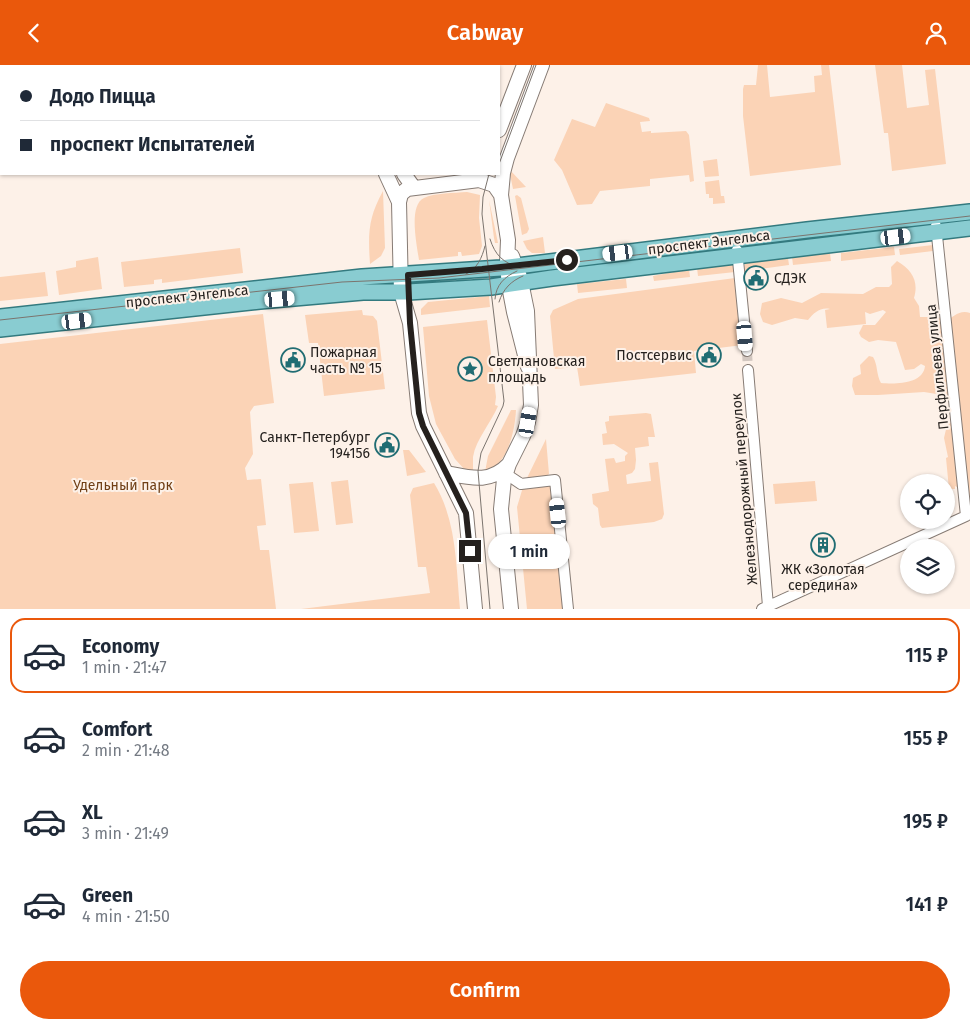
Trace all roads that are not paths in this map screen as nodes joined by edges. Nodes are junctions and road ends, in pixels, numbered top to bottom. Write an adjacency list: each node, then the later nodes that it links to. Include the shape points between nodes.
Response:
1 (524, 65): 3 (main road)
2 (542, 65): 8 (main road, via 505,164)
3 (500, 127)
4 (386, 175): 9 (main road)
5 (405, 175): 7 (main road)
6 (481, 177): 7 (main road); 8 (main road, via 494,185)
7 (414, 188): 9 (main road, via 402,194)
8 (501, 195): 16 (main road)
9 (399, 209): 17 (main road)
10 (970, 211): 11 (main road, проспект Энгельса)
11 (934, 215): 13 (street, Перфильева улица); 14 (main road, проспект Энгельса)
12 (970, 228): 13 (main road, проспект Энгельса)
13 (936, 231): 15 (main road, проспект Энгельса); 26 (street, Перфильева улица, via 966,516)
14 (736, 239): 15 (street); 16 (main road, проспект Энгельса)
15 (738, 255): 18 (main road, проспект Энгельса); 22 (street)
16 (512, 266): 17 (main road, проспект Энгельса); 18 (main road)
17 (404, 275): 19 (main road); 20 (main road, проспект Энгельса)
18 (515, 285): 19 (main road, проспект Энгельса); 24 (main road, via 514,312 528,367 531,405 523,436)
19 (404, 292): 21 (main road, проспект Энгельса, via 363,292 260,301); 25 (main road, via 420,419)
20 (0, 317)
21 (0, 329)
22 (747, 351)
23 (748, 369): 26 (street, Железнодорожный переулок)
24 (508, 469): 25 (main road, via 483,479); 28 (main road, via 501,509); 29 (street, via 521,484 554,480)
25 (446, 473): 27 (main road, via 466,513)
26 (765, 607)
27 (475, 609)
28 (511, 609)
29 (568, 609)

